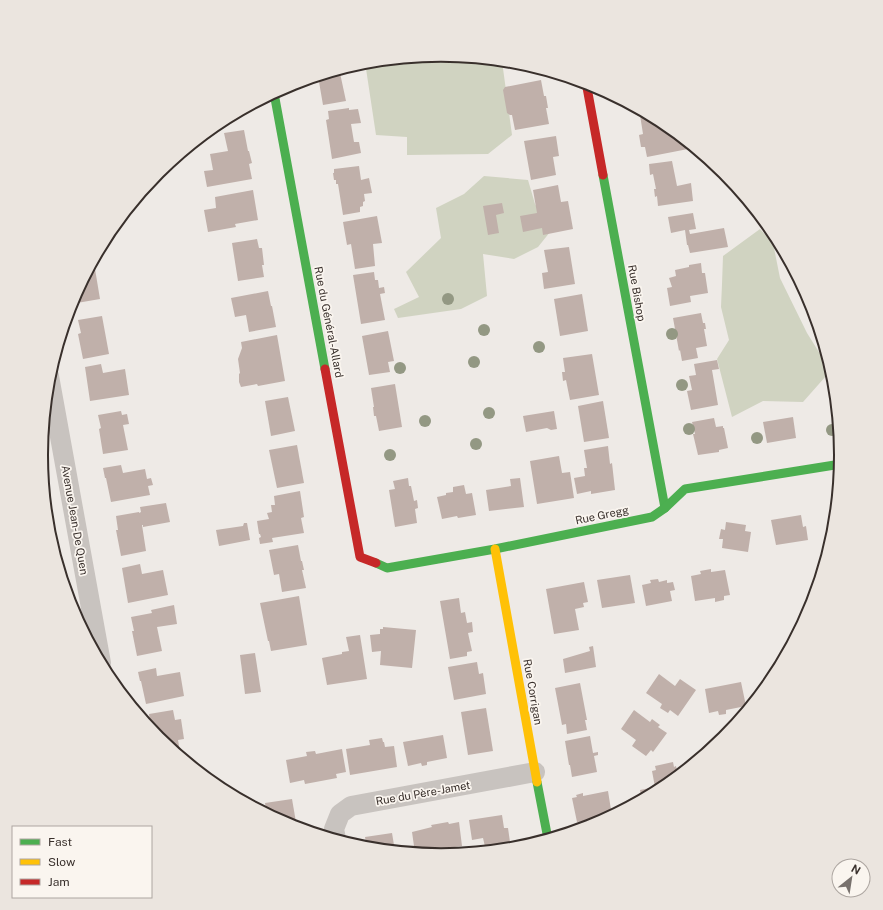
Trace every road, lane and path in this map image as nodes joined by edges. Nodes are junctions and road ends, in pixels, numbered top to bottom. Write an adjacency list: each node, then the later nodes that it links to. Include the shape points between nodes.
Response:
1 (587, 89): 5 (street, Rue Bishop)
2 (275, 98): 7 (street, Rue du Général-Allard)
3 (53, 396): 8 (street, Avenue Jean-De Quen)
4 (835, 465): 5 (street, Rue Gregg, via 685,489)
5 (665, 508): 6 (street, Rue Gregg, via 652,517)
6 (495, 549): 7 (street, Rue Gregg, via 387,568); 9 (street, Rue Corrigan)
7 (360, 557)
8 (98, 646)
9 (535, 772): 10 (street, Rue du Père-Jamet, via 350,806 340,814 334,829); 11 (street, Rue Corrigan)
10 (335, 834)
11 (547, 834)

